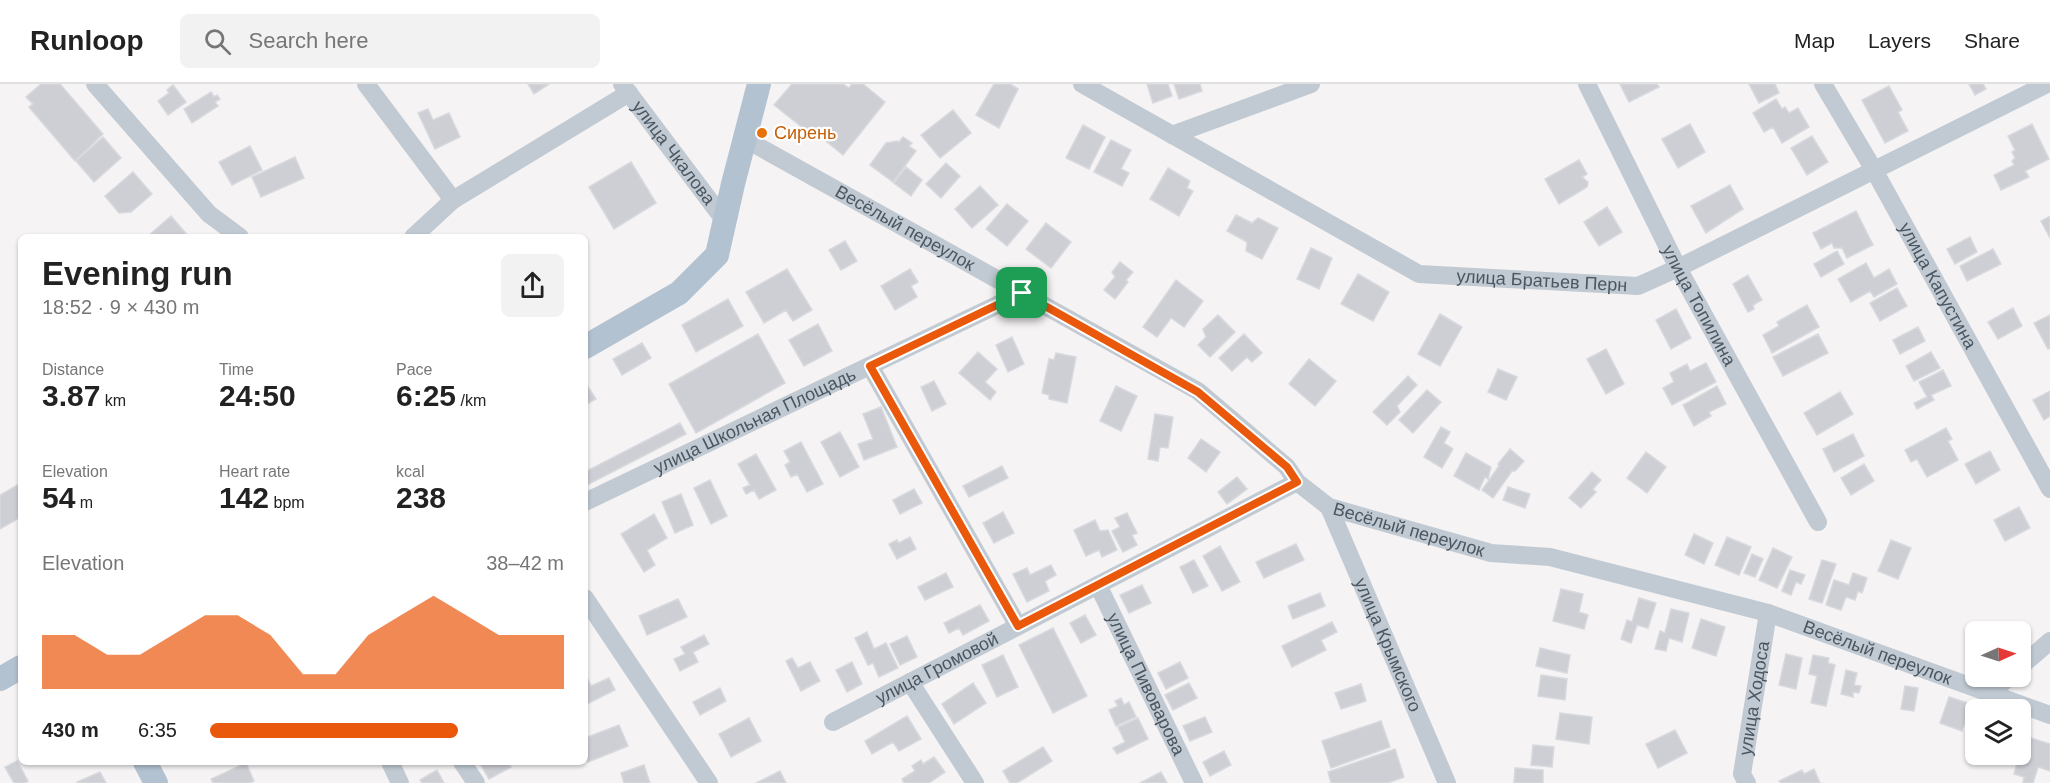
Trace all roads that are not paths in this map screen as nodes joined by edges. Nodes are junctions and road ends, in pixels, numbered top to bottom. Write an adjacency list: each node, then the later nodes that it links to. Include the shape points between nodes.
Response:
1 (95, 84): 15 (street, via 209,214)
2 (366, 84): 13 (street)
3 (759, 84): 11 (main road)
4 (1082, 84): 10 (street, улица Братьев Перн)
5 (1311, 84): 10 (street)
6 (1587, 84): 17 (street, улица Топилина)
7 (1822, 84): 12 (street, улица Капустина)
8 (2047, 84): 12 (street, улица Братьев Перн)
9 (626, 88): 13 (street); 14 (street, улица Чкалова)
10 (1172, 135): 17 (street, улица Братьев Перн, via 1419,274 1638,286)
11 (745, 139): 14 (main road); 18 (street, Весёлый переулок)
12 (1874, 170): 17 (street, улица Братьев Перн); 22 (street, улица Капустина)
13 (453, 200): 16 (street)
14 (725, 221): 19 (main road, via 717,255 679,293)
15 (236, 234)
16 (416, 234)
17 (1678, 268): 25 (street, улица Топилина)
18 (1022, 293): 20 (street, улица Школьная Площадь); 21 (street, Весёлый переулок, via 1198,392 1287,467)
19 (588, 345)
20 (870, 366): 23 (street, улица Школьная Площадь); 29 (street)
21 (1297, 482): 24 (street, Весёлый переулок); 26 (street, улица Громовой)
22 (2050, 489)
23 (588, 501)
24 (1329, 507): 28 (street, Весёлый переулок, via 1491,553 1550,557); 48 (street, улица Крымского)
25 (1818, 522)
26 (1098, 585): 29 (street, улица Громовой); 47 (street, улица Пивоварова)
27 (588, 602): 45 (street)
28 (1768, 613): 36 (street, Весёлый переулок); 49 (street, улица Ходоса, via 1742,774)
29 (1018, 626): 34 (street, улица Громовой)
30 (2050, 641): 31 (street)
31 (2031, 657)
32 (18, 670): 33 (main road)
33 (0, 679)
34 (910, 682): 38 (street, улица Громовой); 46 (street)
35 (1998, 687): 36 (street)
36 (1991, 693): 37 (street, Весёлый переулок)
37 (2050, 715)
38 (833, 722)
39 (147, 765): 42 (main road)
40 (391, 765): 43 (street)
41 (464, 765): 44 (street)
42 (156, 783)
43 (400, 783)
44 (476, 783)
45 (709, 783)
46 (975, 783)
47 (1194, 783)
48 (1447, 783)
49 (1746, 783)

